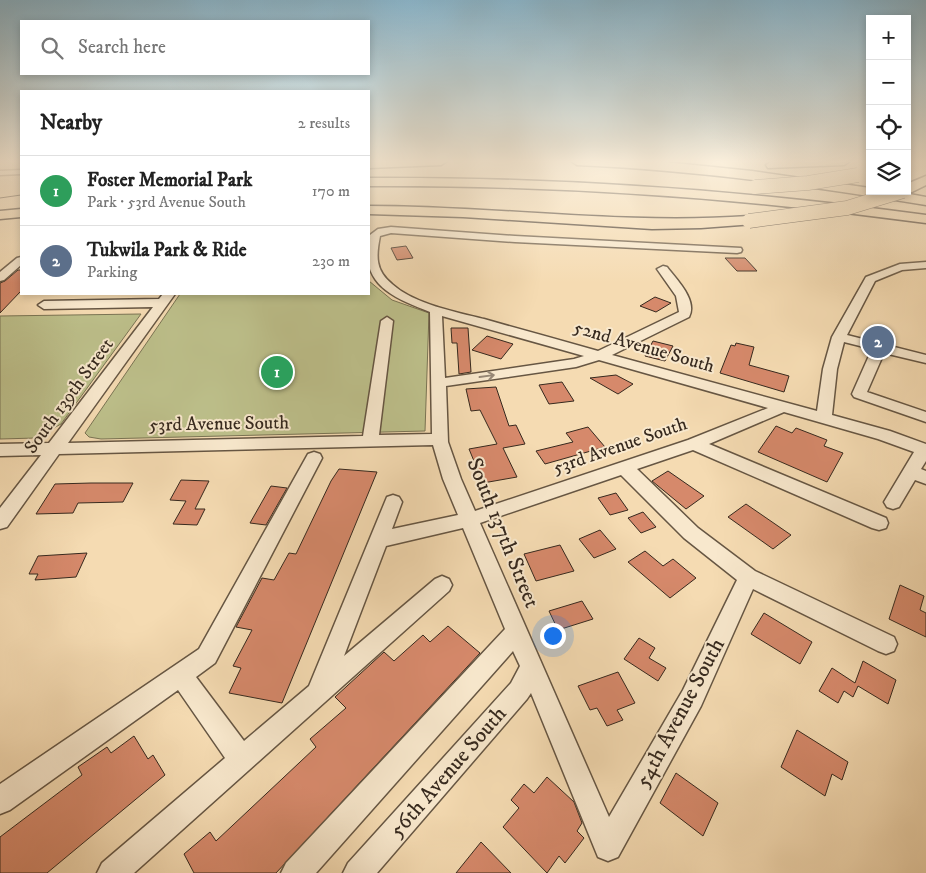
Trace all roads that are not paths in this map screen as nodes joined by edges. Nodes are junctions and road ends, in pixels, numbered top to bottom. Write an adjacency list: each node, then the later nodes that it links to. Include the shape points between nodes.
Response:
1 (648, 202): 10 (highway)
2 (769, 202): 9 (highway)
3 (869, 202): 6 (highway, bridge, via 829,211 749,222 689,225)
4 (20, 206): 5 (highway)
5 (0, 209)
6 (370, 210)
7 (20, 212): 8 (highway)
8 (0, 215)
9 (926, 219)
10 (926, 229)
11 (737, 250): 12 (street, via 382,231 375,235)
12 (370, 253)
13 (0, 260): 14 (street)
14 (20, 260)
15 (370, 260): 22 (street, 52nd Avenue South, via 375,274 392,291)
16 (20, 261): 19 (street)
17 (926, 265): 24 (street, via 900,267 870,279)
18 (663, 269): 26 (street, via 683,300 684,314)
19 (0, 278)
20 (165, 298): 21 (street); 35 (street, South 139th Street)
21 (44, 305)
22 (436, 310): 26 (street, 52nd Avenue South); 28 (street, South 137th Street)
23 (387, 322): 33 (street)
24 (839, 337): 25 (street); 31 (street, via 830,369)
25 (880, 347): 27 (street); 30 (street, via 859,394)
26 (600, 355): 28 (street, one-way to 26, via 576,363); 29 (street, 52nd Avenue South)
27 (926, 359)
28 (438, 383): 32 (street, South 137th Street)
29 (783, 407): 31 (street, 52nd Avenue South); 34 (street, 53rd Avenue South)
30 (926, 417)
31 (824, 419): 37 (street, 52nd Avenue South)
32 (440, 439): 33 (street, 53rd Avenue South); 43 (street, South 137th Street, via 452,479)
33 (370, 441): 35 (street, 53rd Avenue South)
34 (694, 444): 39 (street, 53rd Avenue South); 45 (street)
35 (55, 449): 36 (street, 53rd Avenue South); 44 (street, South 139th Street)
36 (0, 450)
37 (925, 450): 40 (street)
38 (314, 458): 52 (street, via 207,656)
39 (624, 468): 43 (street, 53rd Avenue South); 47 (street, via 691,533)
40 (919, 475): 42 (street)
41 (393, 502): 46 (street)
42 (894, 502)
43 (470, 520): 46 (street, 53rd Avenue South); 49 (street, South 137th Street)
44 (0, 522)
45 (879, 523)
46 (378, 540): 53 (street)
47 (748, 577): 50 (street); 56 (street, 54th Avenue South, via 692,698)
48 (442, 585): 53 (street)
49 (517, 631): 51 (street, South 137th Street); 58 (street)
50 (886, 644)
51 (532, 667): 56 (street, South 137th Street); 59 (street, 56th Avenue South, via 520,691)
52 (180, 674): 54 (street); 55 (street)
53 (318, 693): 54 (street)
54 (242, 760): 57 (street)
55 (0, 800)
56 (608, 847)
57 (112, 873)
58 (296, 873)
59 (358, 873)

